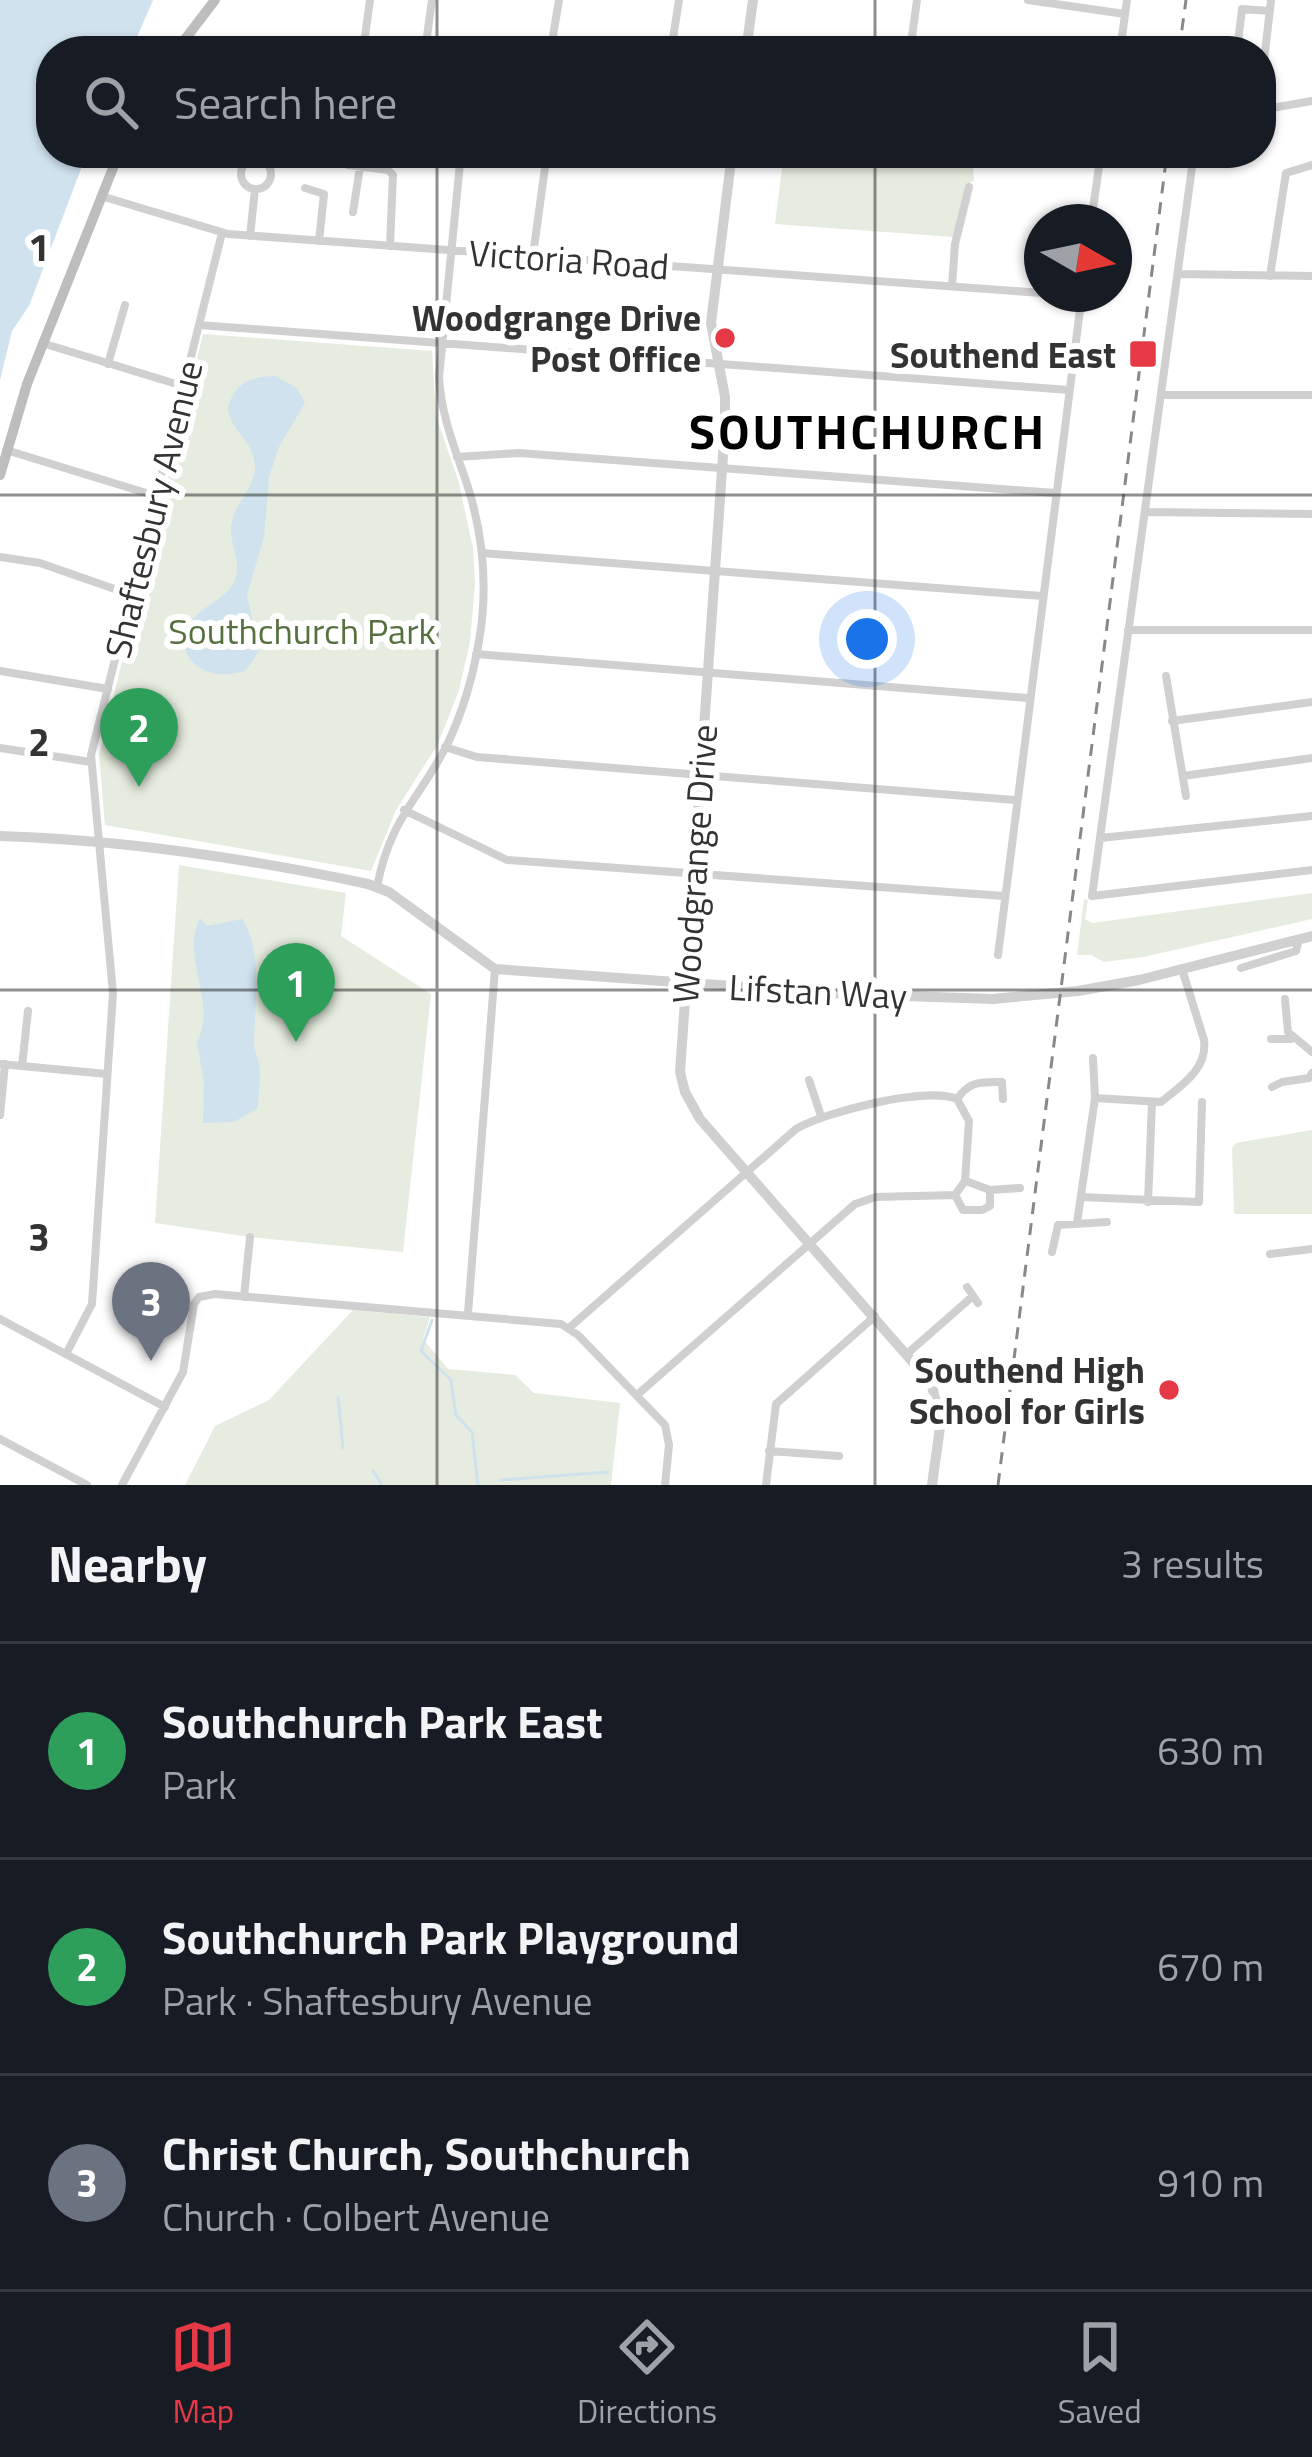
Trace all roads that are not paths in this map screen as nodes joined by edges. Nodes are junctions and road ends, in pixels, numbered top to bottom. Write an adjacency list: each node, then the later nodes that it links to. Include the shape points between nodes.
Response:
1 (215, 0): 13 (main road)
2 (370, 0): 14 (street)
3 (432, 0): 15 (street)
4 (559, 0): 16 (street)
5 (679, 0): 17 (street)
6 (753, 0): 18 (street)
7 (917, 0): 19 (street)
8 (1028, 0): 12 (street)
9 (1127, 0): 12 (street)
10 (1242, 4): 11 (street); 21 (street)
11 (1270, 6): 22 (street)
12 (1125, 14): 20 (street)
13 (187, 36)
14 (365, 36)
15 (427, 36)
16 (553, 36)
17 (673, 36)
18 (752, 36)
19 (912, 36)
20 (1122, 36)
21 (1239, 36)
22 (1267, 36)
23 (1312, 101): 24 (street)
24 (1276, 107)
25 (1312, 165): 50 (street, via 1286,173)
26 (112, 168): 39 (main road)
27 (242, 168): 38 (street)
28 (269, 168): 38 (street, via 265,186)
29 (360, 168): 41 (street)
30 (369, 168): 45 (street, via 393,176)
31 (459, 168): 46 (street)
32 (545, 168): 47 (street)
33 (730, 168): 48 (street, Woodgrange Drive)
34 (1099, 168): 40 (street)
35 (1192, 168): 49 (street)
36 (969, 187): 52 (street)
37 (305, 188): 44 (street, via 324,194)
38 (255, 189): 43 (street)
39 (101, 196): 42 (street, Victoria Road); 57 (main road)
40 (1094, 204)
41 (353, 212)
42 (222, 232): 43 (street, Victoria Road); 56 (street, Shaftesbury Avenue)
43 (250, 236): 44 (street, Victoria Road)
44 (319, 241): 45 (street, Victoria Road)
45 (390, 246): 46 (street, Victoria Road)
46 (450, 250): 47 (street, Victoria Road); 58 (street)
47 (533, 255): 48 (street, Victoria Road)
48 (718, 269): 52 (street, Victoria Road); 60 (street, Woodgrange Drive)
49 (1178, 274): 50 (street); 63 (street)
50 (1270, 276): 51 (street)
51 (1312, 276)
52 (952, 286): 53 (street, Victoria Road)
53 (1024, 292)
54 (125, 305): 59 (street)
55 (1079, 312): 62 (street)
56 (199, 325): 58 (street); 61 (street, Shaftesbury Avenue)
57 (42, 343): 59 (street); 65 (main road)
58 (440, 345): 60 (street); 66 (street, via 440,390)
59 (108, 364): 61 (street)
60 (718, 366): 62 (street); 67 (street, Woodgrange Drive, via 726,407)
61 (183, 386): 70 (street, Shaftesbury Avenue)
62 (1069, 390): 69 (street)
63 (1161, 395): 64 (street); 71 (street)
64 (1312, 395)
65 (6, 450): 68 (main road); 70 (street)
66 (457, 458): 67 (street, via 519,453); 73 (street)
67 (722, 468): 69 (street); 75 (street, Woodgrange Drive)
68 (0, 475)
69 (1055, 493): 77 (street)
70 (156, 496): 76 (street, Shaftesbury Avenue)
71 (1145, 512): 72 (street); 78 (street)
72 (1312, 514)
73 (482, 553): 75 (street); 80 (street)
74 (0, 556): 76 (street)
75 (715, 571): 77 (street); 82 (street, Woodgrange Drive)
76 (132, 595): 84 (street, Shaftesbury Avenue)
77 (1042, 596): 85 (street)
78 (1128, 630): 79 (street); 99 (street)
79 (1312, 631)
80 (476, 654): 82 (street); 88 (street)
81 (0, 671): 84 (street)
82 (707, 673): 85 (street); 92 (street, Woodgrange Drive)
83 (1166, 681): 87 (street)
84 (108, 689): 91 (street, Shaftesbury Avenue)
85 (1028, 698): 95 (street)
86 (1312, 702): 87 (street)
87 (1172, 721): 93 (street)
88 (446, 747): 92 (street, via 477,757); 96 (street)
89 (0, 748): 91 (street)
90 (1312, 758): 93 (street)
91 (92, 762): 100 (street, Shaftesbury Avenue)
92 (700, 775): 95 (street); 102 (street, Woodgrange Drive)
93 (1183, 776): 94 (street)
94 (1186, 796)
95 (1015, 800): 104 (street)
96 (404, 810): 102 (street, via 508,860); 103 (street)
97 (1312, 815): 99 (street)
98 (0, 836): 100 (street)
99 (1100, 838): 101 (street, via 1092,896)
100 (100, 839): 103 (street); 120 (street, Shaftesbury Avenue, via 112,983)
101 (1312, 870)
102 (693, 876): 104 (street); 110 (street, Woodgrange Drive)
103 (377, 887): 108 (street)
104 (1004, 896): 106 (street)
105 (1305, 937): 107 (street, Lifstan Way, via 1296,951); 109 (street, Lifstan Way)
106 (998, 955)
107 (1241, 968)
108 (495, 969): 110 (street, Lifstan Way); 146 (street)
109 (1182, 969): 110 (street, Lifstan Way, via 1019,998); 127 (street, via 1205,1052 1183,1084)
110 (686, 983): 130 (street, Woodgrange Drive, via 685,1092)
111 (1286, 999): 114 (street)
112 (29, 1011): 118 (street)
113 (1271, 1039): 114 (street)
114 (1292, 1039): 115 (street)
115 (1312, 1052)
116 (1093, 1058): 123 (street)
117 (3, 1064): 118 (street); 128 (street)
118 (22, 1066): 120 (street)
119 (1312, 1073): 122 (street)
120 (107, 1074): 151 (street, Shaftesbury Avenue, via 92,1304)
121 (808, 1080): 129 (street)
122 (1272, 1088)
123 (1095, 1098): 127 (street); 135 (street)
124 (957, 1099): 125 (street, via 975,1082 1002,1082); 129 (street, via 936,1094); 131 (street, via 969,1121)
125 (1003, 1099)
126 (1202, 1102): 136 (street, via 1198,1202)
127 (1152, 1103): 136 (street)
128 (0, 1115)
129 (820, 1116): 130 (street)
130 (747, 1172): 140 (street, Woodgrange Drive); 149 (street)
131 (965, 1181): 133 (street); 134 (street)
132 (1020, 1187): 133 (street)
133 (990, 1190): 134 (street, via 982,1210 963,1210)
134 (955, 1195): 140 (street, via 864,1199)
135 (1081, 1197): 136 (street); 138 (street)
136 (1148, 1202)
137 (1107, 1222): 138 (street)
138 (1077, 1223): 142 (street, via 1055,1228)
139 (250, 1237): 145 (street)
140 (811, 1244): 147 (street, Woodgrange Drive); 152 (street)
141 (1312, 1250): 143 (street)
142 (1052, 1252)
143 (1270, 1254)
144 (972, 1295): 150 (street)
145 (244, 1297): 146 (street); 153 (street, via 208,1294 194,1304 185,1364)
146 (468, 1313): 149 (street)
147 (875, 1316): 150 (street, Woodgrange Drive); 155 (street, via 776,1405)
148 (0, 1319): 151 (street)
149 (569, 1328): 152 (street)
150 (908, 1353): 161 (street, Woodgrange Drive, via 940,1408)
151 (66, 1354): 153 (street)
152 (638, 1395): 159 (street, via 668,1435)
153 (165, 1407): 158 (street)
154 (0, 1438): 157 (street)
155 (769, 1450): 156 (street); 160 (street)
156 (839, 1456)
157 (87, 1485)
158 (122, 1485)
159 (665, 1485)
160 (766, 1485)
161 (932, 1485)

